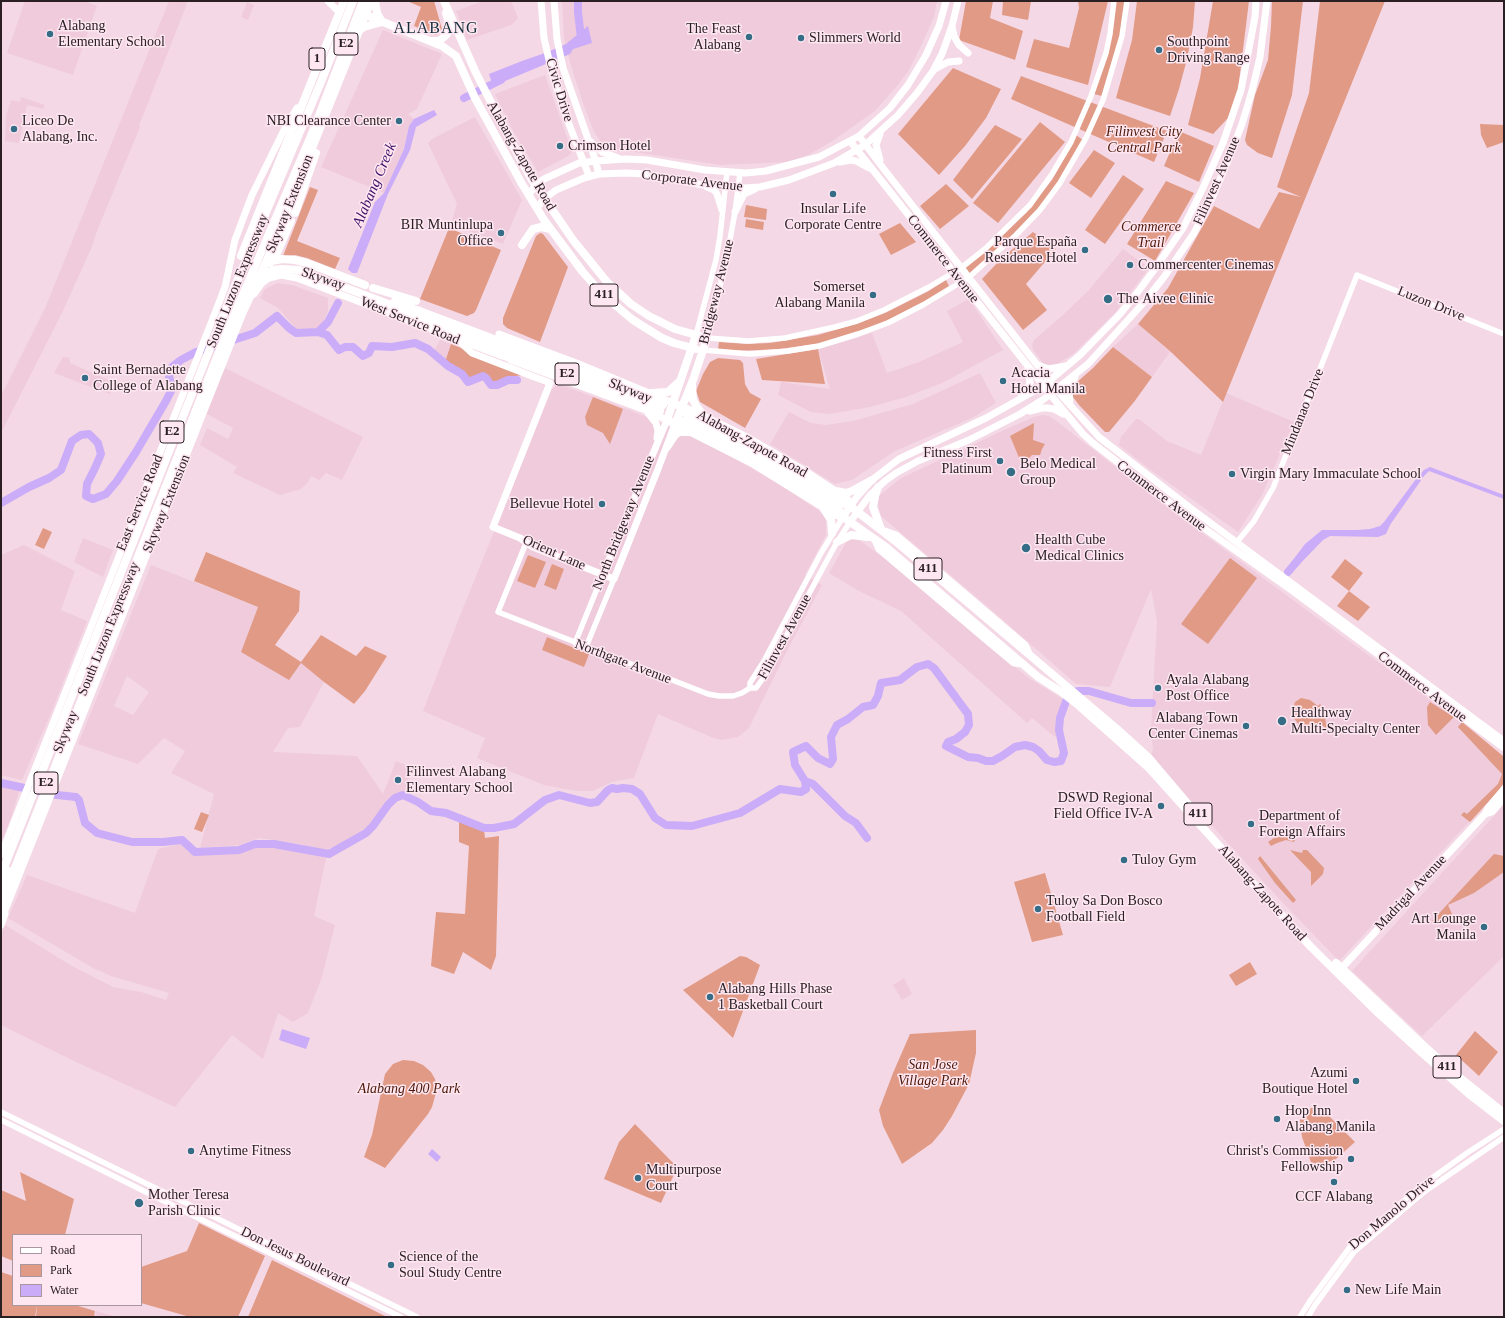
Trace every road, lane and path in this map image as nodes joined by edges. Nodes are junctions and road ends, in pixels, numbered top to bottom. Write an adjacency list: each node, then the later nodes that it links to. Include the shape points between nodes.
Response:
1 (329, 1): 17 (main road)
2 (344, 1): 141 (highway, Skyway Extension / E2)
3 (350, 1): 26 (highway, via 318,80 325,87)
4 (353, 1): 68 (highway, South Luzon Expressway / E2)
5 (364, 1): 18 (highway, 1); 69 (highway, South Luzon Expressway / E2, via 313,131)
6 (371, 1): 146 (highway, Skyway Extension / E2, via 268,258 242,314)
7 (376, 1): 19 (highway, via 377,13)
8 (443, 1): 22 (highway, via 448,20 447,34 439,40); 47 (highway, Alabang-Zapote Road / 411, via 480,82)
9 (541, 1): 34 (main road, Civic Drive, via 552,74)
10 (554, 1): 31 (main road, Civic Drive, via 557,40 563,68)
11 (946, 1): 30 (main road, Corporate Avenue, via 933,40 917,72 890,108)
12 (958, 1): 20 (main road, Corporate Avenue)
13 (1114, 1): 60 (street, via 1110,34 1098,77 1075,133 1052,174 1030,205 985,249)
14 (1127, 1): 63 (street, via 1122,36 1103,100 1086,138 1060,183 1040,210)
15 (1256, 1): 81 (main road, Filinvest Avenue, via 1241,90 1223,143 1183,228 1120,314)
16 (1267, 1): 84 (main road, Filinvest Avenue, via 1260,57 1250,97 1234,147 1213,196 1194,233 1164,277 1129,320)
17 (338, 5): 28 (highway, 1)
18 (361, 13): 19 (highway, 411); 21 (highway, 1)
19 (382, 22): 21 (highway, via 364,27 355,33); 22 (highway, 411)
20 (952, 26): 23 (main road, via 956,40); 25 (main road, Corporate Avenue)
21 (351, 40): 26 (highway, 1)
22 (431, 41): 52 (highway, Alabang-Zapote Road / 411, via 456,56 475,98)
23 (968, 53)
24 (959, 61): 25 (main road, via 948,62)
25 (933, 71): 29 (main road, Corporate Avenue, via 918,93)
26 (334, 81): 27 (highway, 1)
27 (334, 104): 28 (highway, via 320,114 311,115); 59 (highway, via 293,217)
28 (297, 108): 68 (highway, via 242,245); 135 (main road, East Service Road, via 252,195 235,240 224,287 204,342)
29 (881, 131): 33 (main road, Corporate Avenue); 40 (main road, via 876,146)
30 (859, 136): 32 (main road, Corporate Avenue); 33 (main road, Commerce Avenue)
31 (588, 137): 36 (main road, via 602,152); 37 (main road, Civic Drive)
32 (850, 141): 35 (main road, Commerce Avenue); 43 (main road, Corporate Avenue, via 820,157 766,171)
33 (866, 145): 35 (main road, Corporate Avenue); 40 (main road, Commerce Avenue)
34 (577, 146): 38 (main road, Civic Drive); 41 (main road, via 576,157)
35 (857, 150): 39 (main road, Corporate Avenue); 45 (main road, Commerce Avenue)
36 (626, 159): 37 (main road, Corporate Avenue); 42 (main road, Corporate Avenue)
37 (596, 161): 38 (main road, Corporate Avenue); 44 (main road, Civic Drive)
38 (584, 163): 41 (main road, Corporate Avenue); 46 (main road, Civic Drive)
39 (834, 163): 45 (main road, via 856,161); 50 (main road, Corporate Avenue, via 789,180)
40 (883, 168): 60 (main road, Commerce Avenue)
41 (565, 169): 47 (main road, Corporate Avenue)
42 (727, 172): 43 (main road, Corporate Avenue); 49 (street, Bridgeway Avenue)
43 (740, 173): 51 (street, Bridgeway Avenue)
44 (599, 174): 46 (main road, Corporate Avenue); 48 (main road, Corporate Avenue, via 646,174)
45 (876, 174): 61 (main road, Commerce Avenue)
46 (589, 176): 53 (main road, Corporate Avenue)
47 (535, 185): 52 (main road); 53 (highway, Alabang-Zapote Road / 411)
48 (703, 185): 49 (main road, Corporate Avenue); 55 (main road, via 714,190)
49 (725, 187): 51 (main road, Corporate Avenue); 55 (street, Bridgeway Avenue)
50 (760, 187): 51 (main road, Corporate Avenue); 56 (main road, via 744,194)
51 (738, 188): 56 (street, Bridgeway Avenue)
52 (529, 195): 54 (highway, Alabang-Zapote Road / 411)
53 (544, 198): 54 (main road, Corporate Avenue); 74 (highway, Alabang-Zapote Road / 411, via 572,240 624,298 662,324)
54 (537, 208): 57 (highway, Alabang-Zapote Road / 411)
55 (722, 210): 74 (street, Bridgeway Avenue, via 716,260)
56 (735, 212): 76 (street, Bridgeway Avenue, via 726,262)
57 (550, 229): 58 (highway, via 541,226 533,229); 78 (highway, Alabang-Zapote Road / 411, via 582,271 620,310 662,338)
58 (522, 245)
59 (272, 261): 64 (highway); 66 (highway, via 295,260)
60 (961, 268): 61 (street); 63 (main road, Commerce Avenue)
61 (953, 273): 65 (main road, Commerce Avenue); 76 (street, via 884,310 835,327 769,340)
62 (1357, 276): 73 (street, Luzon Drive); 124 (street, Mindanao Drive, via 1273,488 1254,521)
63 (968, 278): 65 (street); 82 (main road, Commerce Avenue)
64 (254, 283): 69 (highway); 71 (highway, via 275,273 297,274 389,309)
65 (961, 283): 79 (street, via 888,323 819,346 750,354); 83 (main road, Commerce Avenue)
66 (365, 285)
67 (373, 288): 71 (highway)
68 (232, 293): 135 (highway, South Luzon Expressway / E2)
69 (241, 299): 137 (highway, South Luzon Expressway / E2)
70 (392, 303): 71 (highway, Skyway / E2); 143 (highway, Skyway / E2, via 307,268 291,264 263,269 255,274 238,294 225,320); 144 (highway, Skyway / E2, via 291,269 265,273 249,285 241,296)
71 (414, 310): 75 (highway, Skyway / E2)
72 (499, 334): 75 (highway, E2, via 492,332); 92 (main road, Alabang-Zapote Road)
73 (1504, 334)
74 (696, 335): 76 (highway, Alabang-Zapote Road / 411); 78 (highway, Bridgeway Avenue)
75 (476, 336): 80 (highway, via 483,347); 98 (highway, Skyway / E2)
76 (707, 338): 79 (highway, Bridgeway Avenue)
77 (458, 340): 80 (main road, West Service Road); 89 (main road, via 472,353); 137 (main road, West Service Road, via 289,276 275,276 262,283 237,328)
78 (692, 349): 79 (highway, Alabang-Zapote Road / 411); 86 (highway, Bridgeway Avenue)
79 (703, 350): 87 (highway, Bridgeway Avenue)
80 (515, 361): 85 (main road, West Service Road)
81 (1072, 363): 82 (main road, via 1056,369); 88 (main road, Filinvest Avenue)
82 (1038, 366): 88 (main road, Commerce Avenue)
83 (1028, 367): 90 (main road, Commerce Avenue); 94 (main road, via 1030,383)
84 (1077, 374): 91 (main road, Filinvest Avenue); 97 (main road, via 1070,391 1069,400)
85 (553, 375): 89 (street); 99 (main road, West Service Road)
86 (683, 377): 92 (highway, via 668,392); 95 (highway, Bridgeway Avenue)
87 (693, 380): 96 (highway, Bridgeway Avenue); 101 (highway, via 693,400)
88 (1050, 381): 90 (main road, Filinvest Avenue); 91 (main road, Commerce Avenue)
89 (550, 383): 125 (main road, Orient Lane, via 493,527)
90 (1043, 386): 93 (main road, Commerce Avenue); 94 (main road, Filinvest Avenue)
91 (1057, 390): 93 (main road, Filinvest Avenue); 97 (main road, Commerce Avenue)
92 (650, 393): 95 (main road, Alabang-Zapote Road)
93 (1050, 394): 100 (main road, Filinvest Avenue); 102 (main road, Commerce Avenue)
94 (1017, 402): 105 (main road, Filinvest Avenue)
95 (673, 403): 96 (highway, Alabang-Zapote Road / 411); 103 (highway, North Bridgeway Avenue)
96 (682, 407): 101 (highway, Alabang-Zapote Road / 411); 104 (highway, North Bridgeway Avenue)
97 (1072, 407): 113 (main road, Commerce Avenue, via 1104,441)
98 (662, 408)
99 (645, 410): 103 (main road, West Service Road); 108 (main road, via 656,424)
100 (1020, 414): 102 (main road, via 1048,408); 107 (main road, Filinvest Avenue)
101 (706, 417): 112 (highway, Alabang-Zapote Road / 411, via 746,437)
102 (1070, 419): 115 (main road, Commerce Avenue, via 1098,448)
103 (667, 420): 104 (highway, Alabang-Zapote Road / 411); 108 (main road, North Bridgeway Avenue)
104 (675, 424): 106 (highway, Alabang-Zapote Road / 411); 109 (main road, North Bridgeway Avenue)
105 (964, 429): 107 (main road); 110 (main road, Filinvest Avenue, via 899,459)
106 (694, 433): 109 (highway, via 679,432); 114 (highway, Alabang-Zapote Road / 411, via 754,464)
107 (969, 440): 111 (main road, Filinvest Avenue, via 918,461)
108 (657, 441): 126 (main road, North Bridgeway Avenue)
109 (667, 447): 127 (main road, North Bridgeway Avenue)
110 (872, 480): 112 (highway, via 846,493); 116 (main road, Filinvest Avenue)
111 (878, 487): 117 (main road, Filinvest Avenue); 120 (highway, via 873,507)
112 (831, 488): 116 (highway, Alabang-Zapote Road / 411, via 847,499)
113 (1176, 497): 115 (main road); 124 (main road, Commerce Avenue)
114 (820, 504): 118 (highway, Alabang-Zapote Road / 411); 121 (highway, via 829,514)
115 (1172, 504): 133 (main road, Commerce Avenue)
116 (850, 506): 117 (highway, Alabang-Zapote Road / 411); 118 (main road, Filinvest Avenue); 118 (highway, via 742,442 685,418 772,467 840,510)
117 (858, 512): 119 (main road, Filinvest Avenue); 120 (highway, Alabang-Zapote Road / 411)
118 (843, 517): 119 (highway, Alabang-Zapote Road / 411); 121 (street, Filinvest Avenue)
119 (850, 522): 122 (highway, Alabang-Zapote Road / 411); 123 (street, Filinvest Avenue)
120 (881, 530): 130 (highway, Alabang-Zapote Road / 411); 130 (main road, Alabang-Zapote Road / 411, via 896,535 1025,645)
121 (832, 533): 131 (street, Filinvest Avenue, via 750,683)
122 (875, 540): 123 (highway, via 851,534); 132 (highway, Alabang-Zapote Road / 411, via 1038,677)
123 (837, 542): 131 (street, Filinvest Avenue, via 768,671 756,688)
124 (1237, 542): 133 (main road, Commerce Avenue)
125 (526, 543): 126 (main road, Orient Lane); 128 (street, Northgate Avenue, via 498,612)
126 (603, 574): 127 (main road, Orient Lane); 128 (street, North Bridgeway Avenue)
127 (614, 579): 129 (street, North Bridgeway Avenue)
128 (575, 643): 129 (street, Northgate Avenue)
129 (586, 647): 131 (street, Northgate Avenue, via 708,694 733,696)
130 (1031, 655): 132 (highway, Alabang-Zapote Road / 411)
131 (750, 688)
132 (1065, 690): 148 (highway, Alabang-Zapote Road / 411, via 1149,768 1275,908)
133 (1502, 745): 134 (main road)
134 (1504, 753)
135 (31, 789): 140 (main road, East Service Road); 142 (highway, South Luzon Expressway / E2)
136 (1504, 789): 139 (main road, Madrigal Avenue)
137 (49, 793): 145 (highway, South Luzon Expressway / E2); 147 (main road, West Service Road)
138 (1504, 798): 139 (main road, Madrigal Avenue, via 1492,812)
139 (1485, 814): 148 (main road, Madrigal Avenue)
140 (1, 855)
141 (1, 862)
142 (1, 875)
143 (1, 886)
144 (1, 896)
145 (1, 903)
146 (1, 919)
147 (1, 925)
148 (1339, 970): 150 (highway, Alabang-Zapote Road / 411, via 1465,1082); 152 (highway, Alabang-Zapote Road / 411, via 1405,1038)
149 (1, 1112): 153 (street, Don Jesus Boulevard)
150 (1504, 1113)
151 (1, 1120): 155 (street, Don Jesus Boulevard)
152 (1504, 1121)
153 (28, 1126): 155 (street); 158 (street, Don Jesus Boulevard)
154 (1504, 1129): 157 (street, Don Manolo Drive, via 1467,1154)
155 (25, 1132): 159 (street, Don Jesus Boulevard)
156 (1504, 1137): 157 (street, Don Manolo Drive)
157 (1413, 1197): 162 (street, Don Manolo Drive, via 1354,1252)
158 (254, 1237): 159 (street); 160 (street, Don Jesus Boulevard)
159 (251, 1244): 161 (street, Don Jesus Boulevard)
160 (372, 1295): 161 (street); 164 (street, Don Jesus Boulevard)
161 (368, 1301): 163 (street, Don Jesus Boulevard)
162 (1312, 1303): 165 (street, Don Manolo Drive); 166 (street, Don Manolo Drive)
163 (401, 1317)
164 (417, 1317)
165 (1300, 1317)
166 (1308, 1317)

